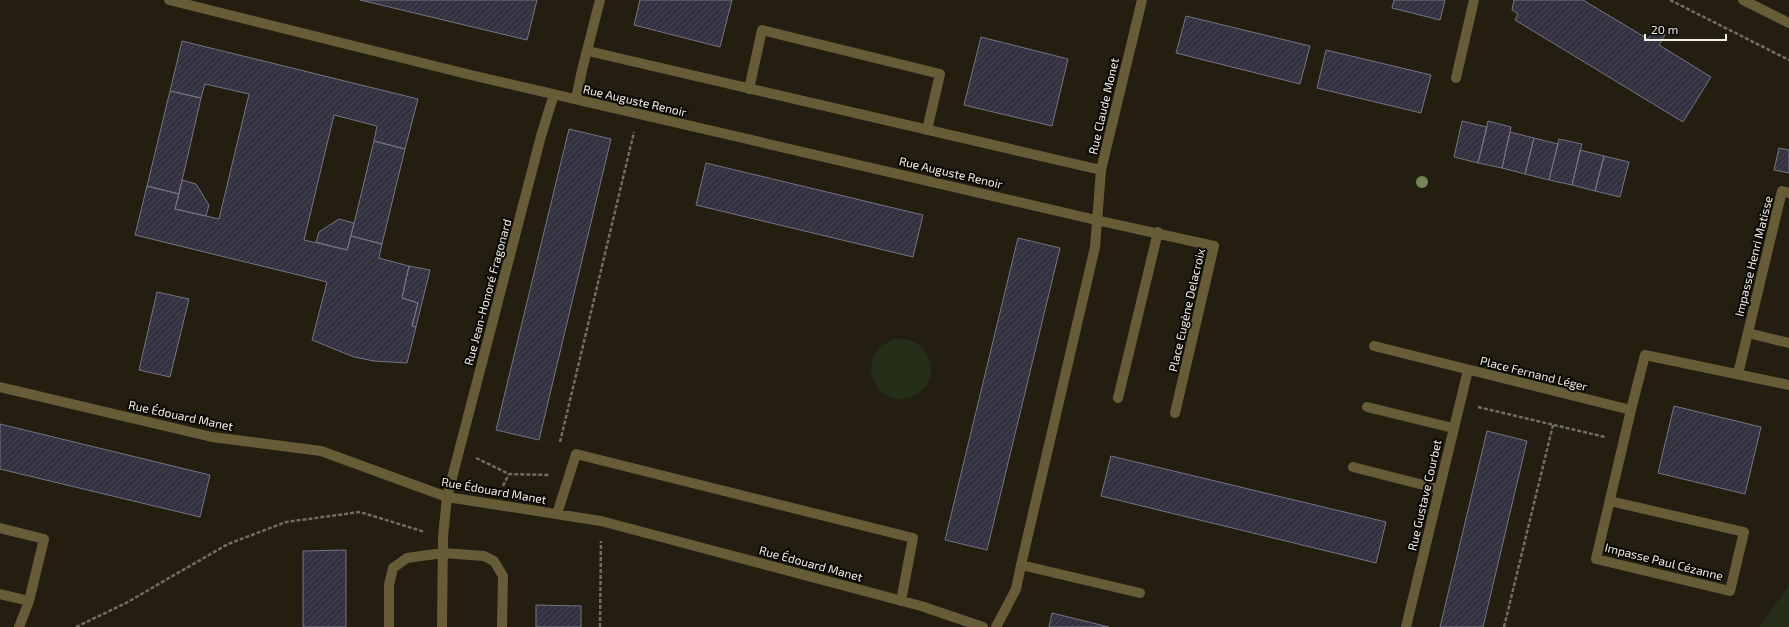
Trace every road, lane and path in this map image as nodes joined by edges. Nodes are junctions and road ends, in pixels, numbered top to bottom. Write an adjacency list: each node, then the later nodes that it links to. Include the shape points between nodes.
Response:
1 (169, 0): 12 (street, Rue Auguste Renoir)
2 (600, 0): 8 (street)
3 (1142, 0): 16 (street, Rue Claude Monet)
4 (1474, 0): 10 (street)
5 (1670, 0): 9 (path)
6 (1743, 0): 7 (street)
7 (1789, 23)
8 (588, 52): 11 (street); 13 (street)
9 (1789, 60)
10 (1456, 78)
11 (749, 89): 15 (street); 15 (street, via 762,30 940,74)
12 (554, 94): 13 (street, Rue Auguste Renoir); 36 (street, Rue Jean-Honoré Fragonard)
13 (576, 99): 14 (street, Rue Auguste Renoir)
14 (639, 114): 18 (street, Rue Auguste Renoir); 35 (path)
15 (927, 130): 16 (street)
16 (1101, 170): 18 (street, Rue Claude Monet)
17 (1789, 193): 20 (street, Impasse Henri Matisse, via 1782,191)
18 (1096, 220): 19 (street, Place Eugène Delacroix); 47 (street, Rue Claude Monet, via 1095,247)
19 (1158, 232): 27 (street); 31 (street, Place Eugène Delacroix, via 1214,246)
20 (1748, 333): 21 (street, Impasse Henri Matisse); 24 (street, Impasse Henri Matisse)
21 (1789, 343)
22 (1374, 346): 23 (street, Place Fernand Léger)
23 (1468, 370): 28 (street, Rue Gustave Courbet); 30 (street, Place Fernand Léger)
24 (1738, 374): 25 (street); 30 (street, via 1645,355)
25 (1789, 385)
26 (0, 386): 40 (street, Rue Édouard Manet, via 212,437 321,451)
27 (1118, 398)
28 (1460, 402): 32 (path); 33 (street, Rue Gustave Courbet)
29 (1367, 407): 33 (street)
30 (1631, 410): 34 (street, Impasse Paul Cézanne)
31 (1175, 413)
32 (1553, 425): 34 (path); 61 (path)
33 (1453, 428): 39 (street, Rue Gustave Courbet)
34 (1624, 442): 41 (street, Impasse Paul Cézanne)
35 (559, 445)
36 (459, 449): 38 (path, via 509,474); 40 (street, Rue Jean-Honoré Fragonard)
37 (1353, 467): 39 (street)
38 (552, 476)
39 (1439, 489): 60 (street, Rue Gustave Courbet)
40 (447, 497): 42 (street, Rue Édouard Manet); 45 (street, Rue Jean-Honoré Fragonard)
41 (1610, 501): 41 (street, Impasse Paul Cézanne, via 1596,560 1730,591 1744,532)
42 (557, 514): 43 (street, Rue Édouard Manet); 50 (street, via 576,454 913,538)
43 (601, 521): 50 (street, Rue Édouard Manet); 57 (path)
44 (0, 528): 51 (street, via 44,539)
45 (443, 537): 46 (street, Rue Jean-Honoré Fragonard); 53 (path, via 360,512 286,522 228,544 126,603)
46 (442, 553): 54 (street, via 407,558 393,568 389,585); 55 (street, Rue Jean-Honoré Fragonard); 56 (street, via 484,556 494,561 503,576)
47 (1021, 565): 48 (street); 59 (street, Rue Claude Monet, via 1016,589)
48 (1140, 593)
49 (0, 594): 51 (street)
50 (901, 600): 58 (street, Rue Édouard Manet)
51 (29, 601): 52 (street)
52 (19, 627)
53 (76, 627)
54 (389, 627)
55 (442, 627)
56 (502, 627)
57 (600, 627)
58 (983, 627)
59 (996, 627)
60 (1406, 627)
61 (1504, 627)

